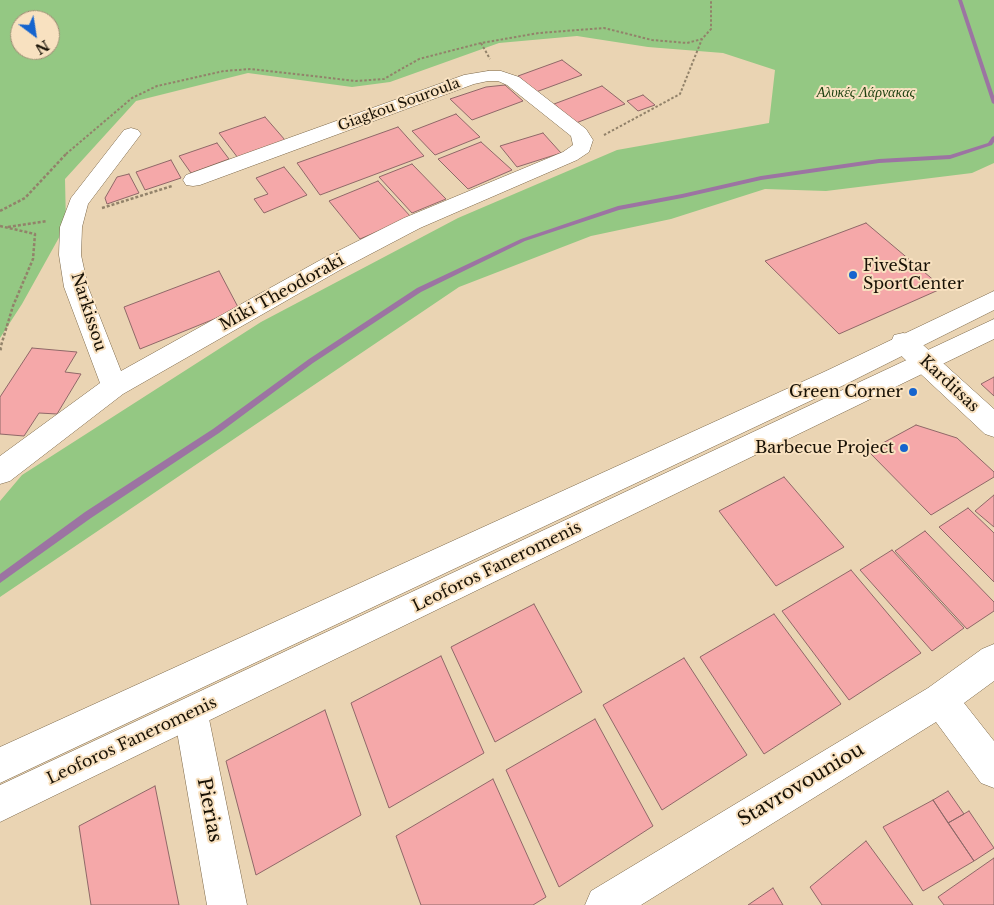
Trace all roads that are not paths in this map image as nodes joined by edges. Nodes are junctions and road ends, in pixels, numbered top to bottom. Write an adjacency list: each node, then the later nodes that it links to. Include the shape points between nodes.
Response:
1 (131, 134): 7 (street, Narkissou, via 78,203 71,227 70,254 76,287)
2 (582, 148): 3 (street, Giagkou Souroula, via 583,140 579,133 513,81 501,76 488,76 470,79); 7 (street, Miki Theodoraki, via 404,227)
3 (193, 180)
4 (994, 300): 6 (street, Leoforos Faneromenis)
5 (994, 328): 6 (street, Leoforos Faneromenis)
6 (914, 352): 8 (street, Karditsas); 12 (street, Leoforos Faneromenis); 13 (street, Leoforos Faneromenis, via 835,378)
7 (114, 387): 9 (street, Miki Theodoraki)
8 (994, 426)
9 (0, 472)
10 (994, 661): 11 (street, Stavrovouniou)
11 (940, 700): 14 (street); 17 (street, Stavrovouniou)
12 (191, 714): 15 (street, Leoforos Faneromenis); 16 (street, Pierias)
13 (0, 764)
14 (994, 770)
15 (0, 804)
16 (227, 905)
17 (605, 905)

